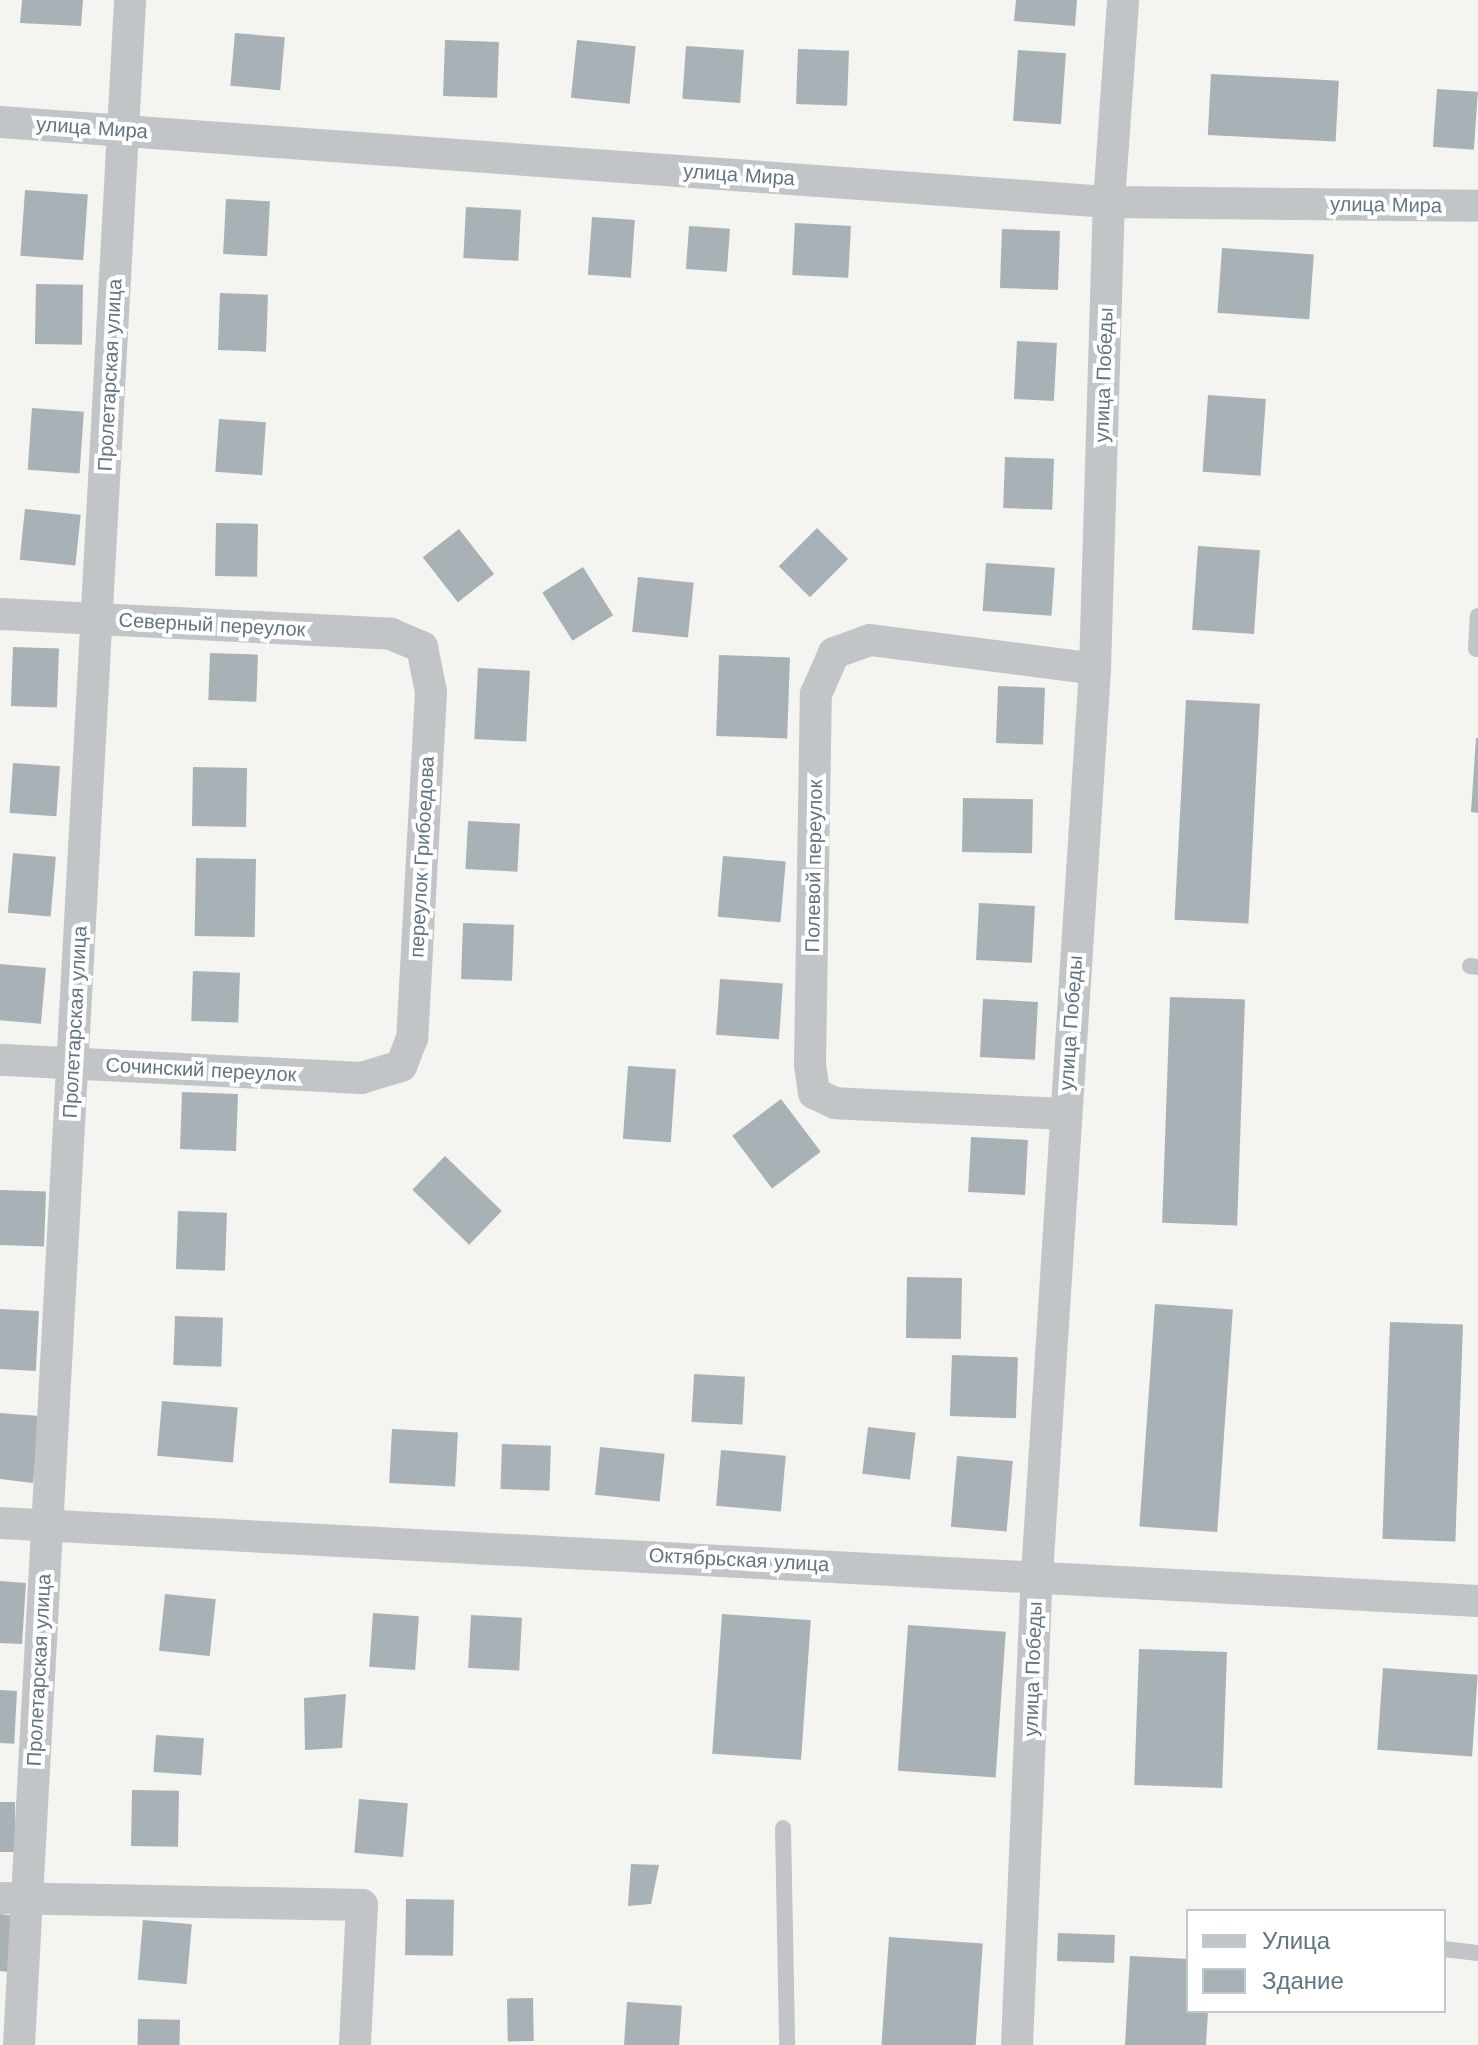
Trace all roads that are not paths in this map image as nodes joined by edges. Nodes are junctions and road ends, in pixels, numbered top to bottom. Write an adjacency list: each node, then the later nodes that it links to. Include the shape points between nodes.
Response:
1 (130, 0): 4 (street, Пролетарская улица)
2 (1123, 0): 5 (street, улица Победы)
3 (0, 122): 4 (street, улица Мира)
4 (123, 130): 5 (street, улица Мира); 9 (street, Пролетарская улица)
5 (1109, 202): 6 (street, улица Мира); 12 (street, улица Победы)
6 (1478, 206)
7 (0, 614): 9 (street, Северный переулок)
8 (1478, 616): 11 (lane)
9 (96, 619): 10 (street, Северный переулок, via 391,634); 14 (street, Пролетарская улица)
10 (422, 647): 15 (street, переулок Грибоедова, via 431,692 412,1038)
11 (1476, 649)
12 (1095, 669): 16 (street, улица Победы); 16 (street, Полевой переулок, via 870,640 834,653 816,694 814,1093 835,1103)
13 (0, 1060): 14 (street, Сочинский переулок)
14 (72, 1063): 15 (street, Сочинский переулок, via 361,1078); 18 (street, Пролетарская улица)
15 (401, 1066)
16 (1065, 1114): 19 (street, улица Победы)
17 (0, 1523): 18 (street, Октябрьская улица)
18 (47, 1526): 19 (street, Октябрьская улица); 22 (street, Пролетарская улица)
19 (1037, 1574): 20 (street, Октябрьская улица); 28 (street, улица Победы)
20 (1478, 1601)
21 (783, 1828): 27 (lane)
22 (14, 1898): 25 (street, Пролетарская улица); 26 (street, via 362,1905)
23 (1446, 1949): 24 (lane)
24 (1478, 1953)
25 (19, 2045)
26 (355, 2045)
27 (787, 2045)
28 (1017, 2045)

